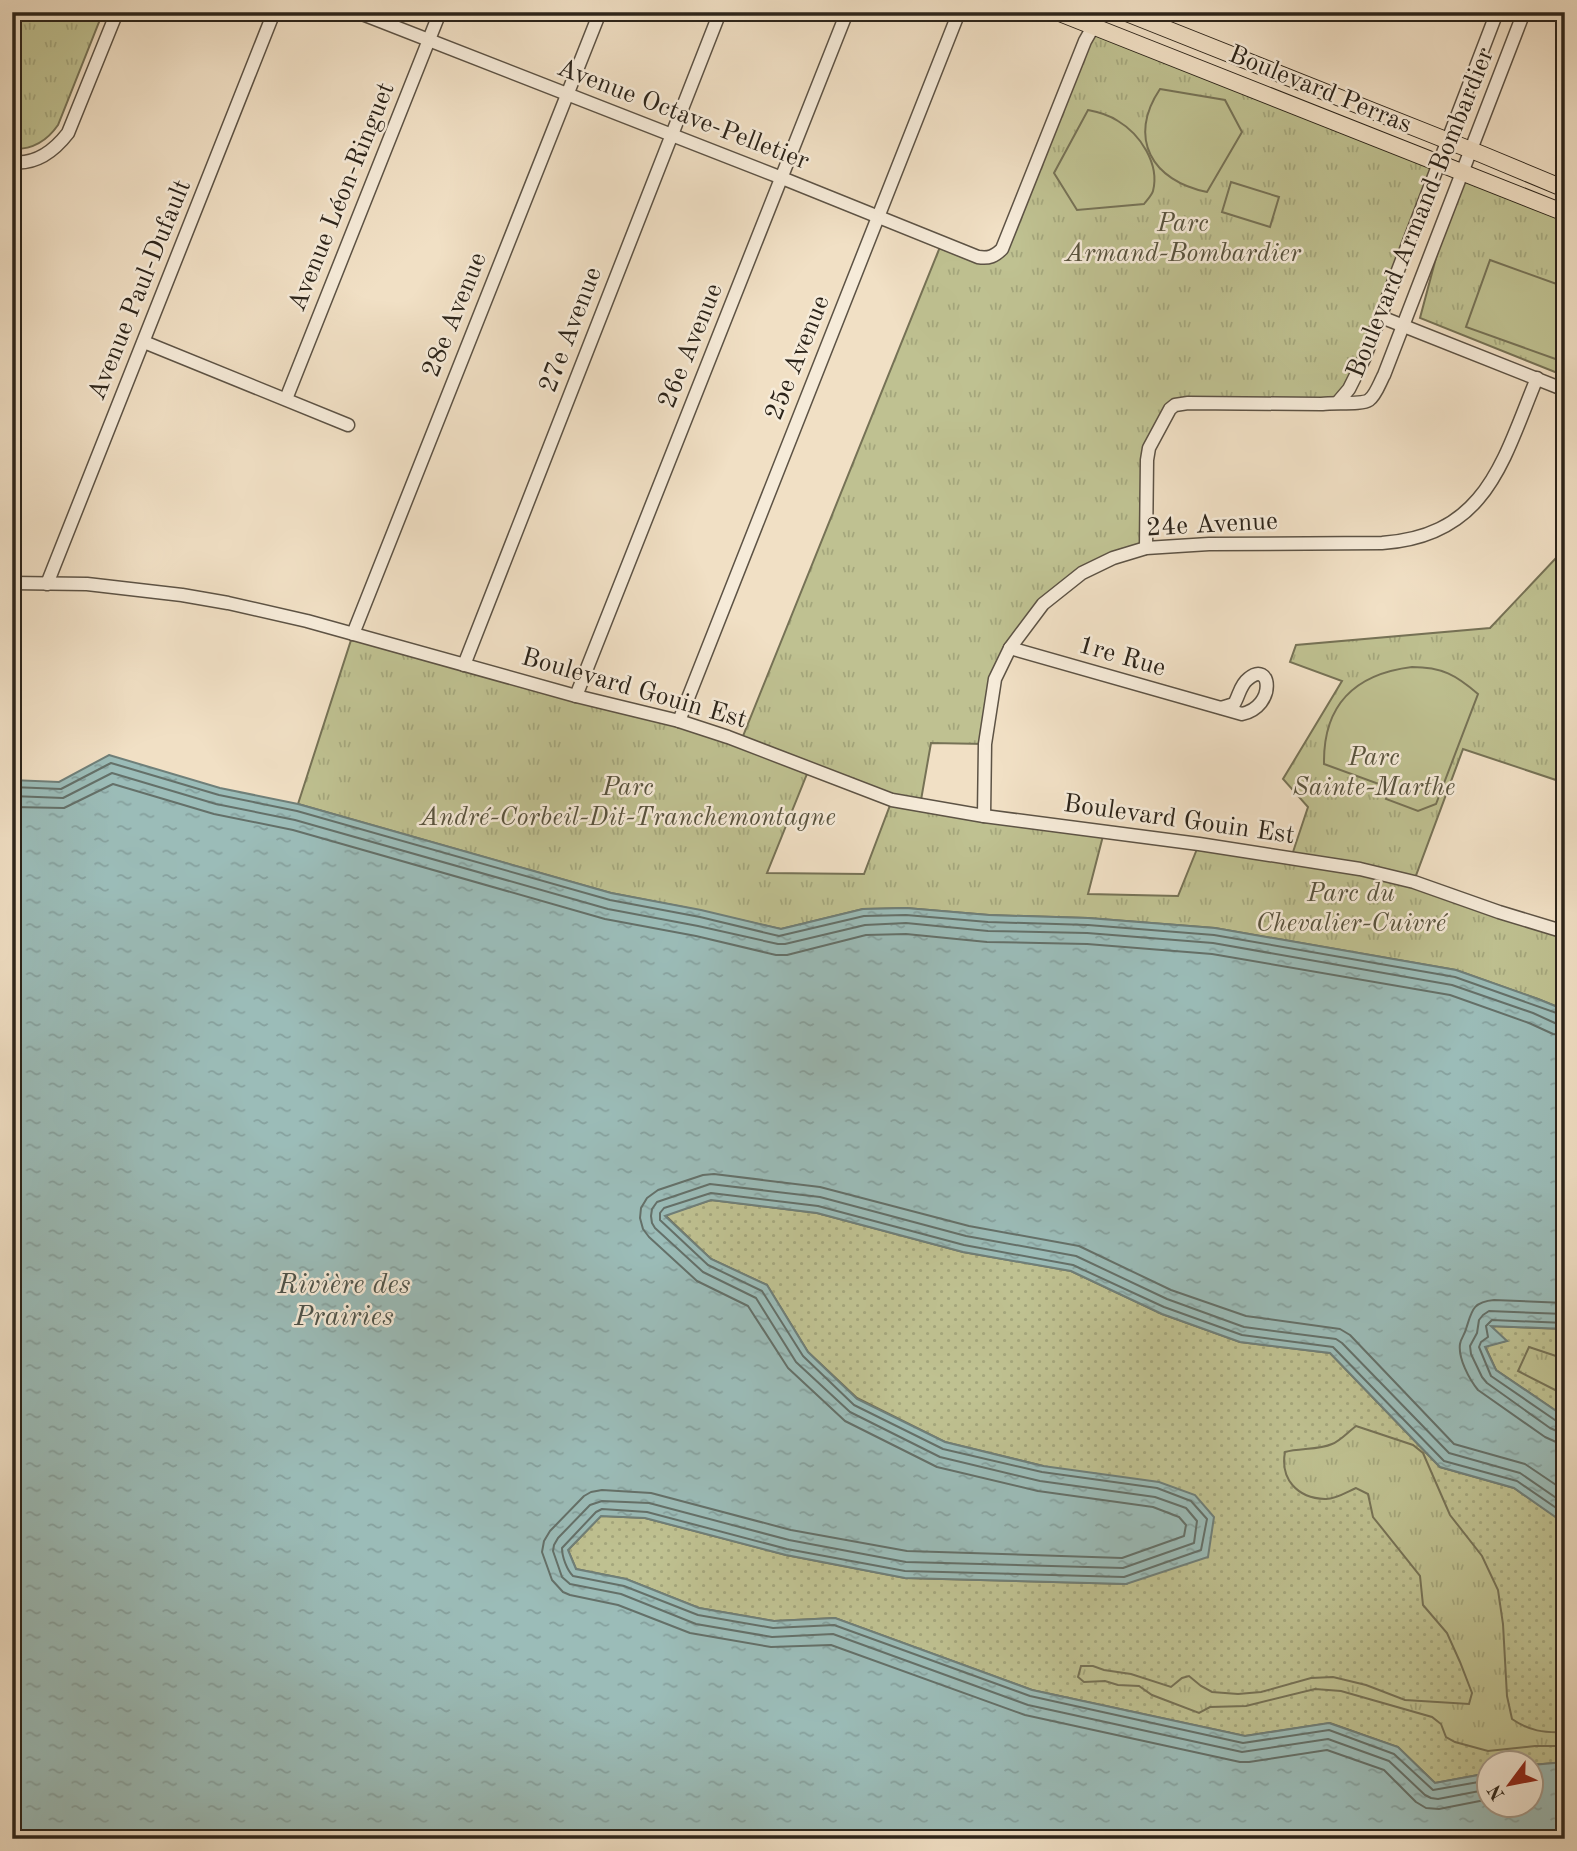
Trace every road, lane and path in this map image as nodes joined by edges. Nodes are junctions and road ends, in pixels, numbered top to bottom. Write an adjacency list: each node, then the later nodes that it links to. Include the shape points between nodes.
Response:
1 (117, 12): 19 (street, via 59,146 35,160)
2 (274, 12): 28 (street, Avenue Paul-Dufault)
3 (357, 12): 14 (street, Avenue Octave-Pelletier)
4 (440, 12): 14 (street, Avenue Léon-Ringuet)
5 (600, 12): 15 (street, 28e Avenue)
6 (720, 12): 16 (street, 27e Avenue)
7 (846, 12): 22 (street, 26e Avenue)
8 (959, 12): 25 (street, 25e Avenue)
9 (1057, 12): 13 (main road, Boulevard Perras)
10 (1124, 12): 17 (main road, Boulevard Perras)
11 (1497, 12): 17 (street, Boulevard Armand-Bombardier)
12 (1524, 12): 18 (street, Boulevard Armand-Bombardier)
13 (1093, 27): 20 (main road, Boulevard Perras); 25 (street, Avenue Octave-Pelletier, via 1002,249 992,257 978,257)
14 (429, 39): 15 (street, Avenue Octave-Pelletier); 31 (street, Avenue Léon-Ringuet)
15 (568, 94): 16 (street, Avenue Octave-Pelletier); 37 (street, 28e Avenue)
16 (672, 135): 22 (street, Avenue Octave-Pelletier); 39 (street, 27e Avenue)
17 (1447, 141): 18 (main road, Boulevard Perras); 20 (street, Boulevard Armand-Bombardier)
18 (1471, 149): 21 (street, Boulevard Armand-Bombardier); 23 (main road, Boulevard Perras)
19 (12, 162)
20 (1438, 163): 21 (main road, Boulevard Perras); 26 (street, Boulevard Armand-Bombardier)
21 (1463, 172): 24 (main road, Boulevard Perras); 27 (street, Boulevard Armand-Bombardier)
22 (782, 178): 25 (street, Avenue Octave-Pelletier); 40 (street, 26e Avenue)
23 (1565, 189)
24 (1565, 213)
25 (878, 217): 42 (street, 25e Avenue)
26 (1381, 317): 27 (street); 32 (street, Boulevard Armand-Bombardier, via 1357,376)
27 (1403, 326): 29 (street); 32 (street, Boulevard Armand-Bombardier, via 1372,398 1357,404)
28 (144, 342): 31 (street); 36 (street, Avenue Paul-Dufault)
29 (1536, 378): 30 (street); 34 (street, 24e Avenue, via 1492,482 1466,512 1428,534 1382,543)
30 (1565, 390)
31 (286, 399): 33 (street)
32 (1338, 402): 34 (street, Boulevard Armand-Bombardier, via 1175,405 1154,436 1147,460)
33 (348, 425)
34 (1146, 548): 38 (street, 24e Avenue, via 1082,573 1043,604)
35 (12, 583): 36 (street, Boulevard Gouin Est)
36 (47, 583): 37 (street, Boulevard Gouin Est, via 182,595)
37 (353, 634): 39 (street, Boulevard Gouin Est)
38 (1010, 648): 41 (street, 1re Rue); 43 (street, 24e Avenue, via 993,690 985,744)
39 (464, 665): 40 (street, Boulevard Gouin Est)
40 (576, 696): 42 (street, Boulevard Gouin Est)
41 (1221, 708)
42 (679, 720): 43 (street, Boulevard Gouin Est, via 892,800)
43 (984, 816): 44 (street, Boulevard Gouin Est, via 1360,869)
44 (1564, 928)

